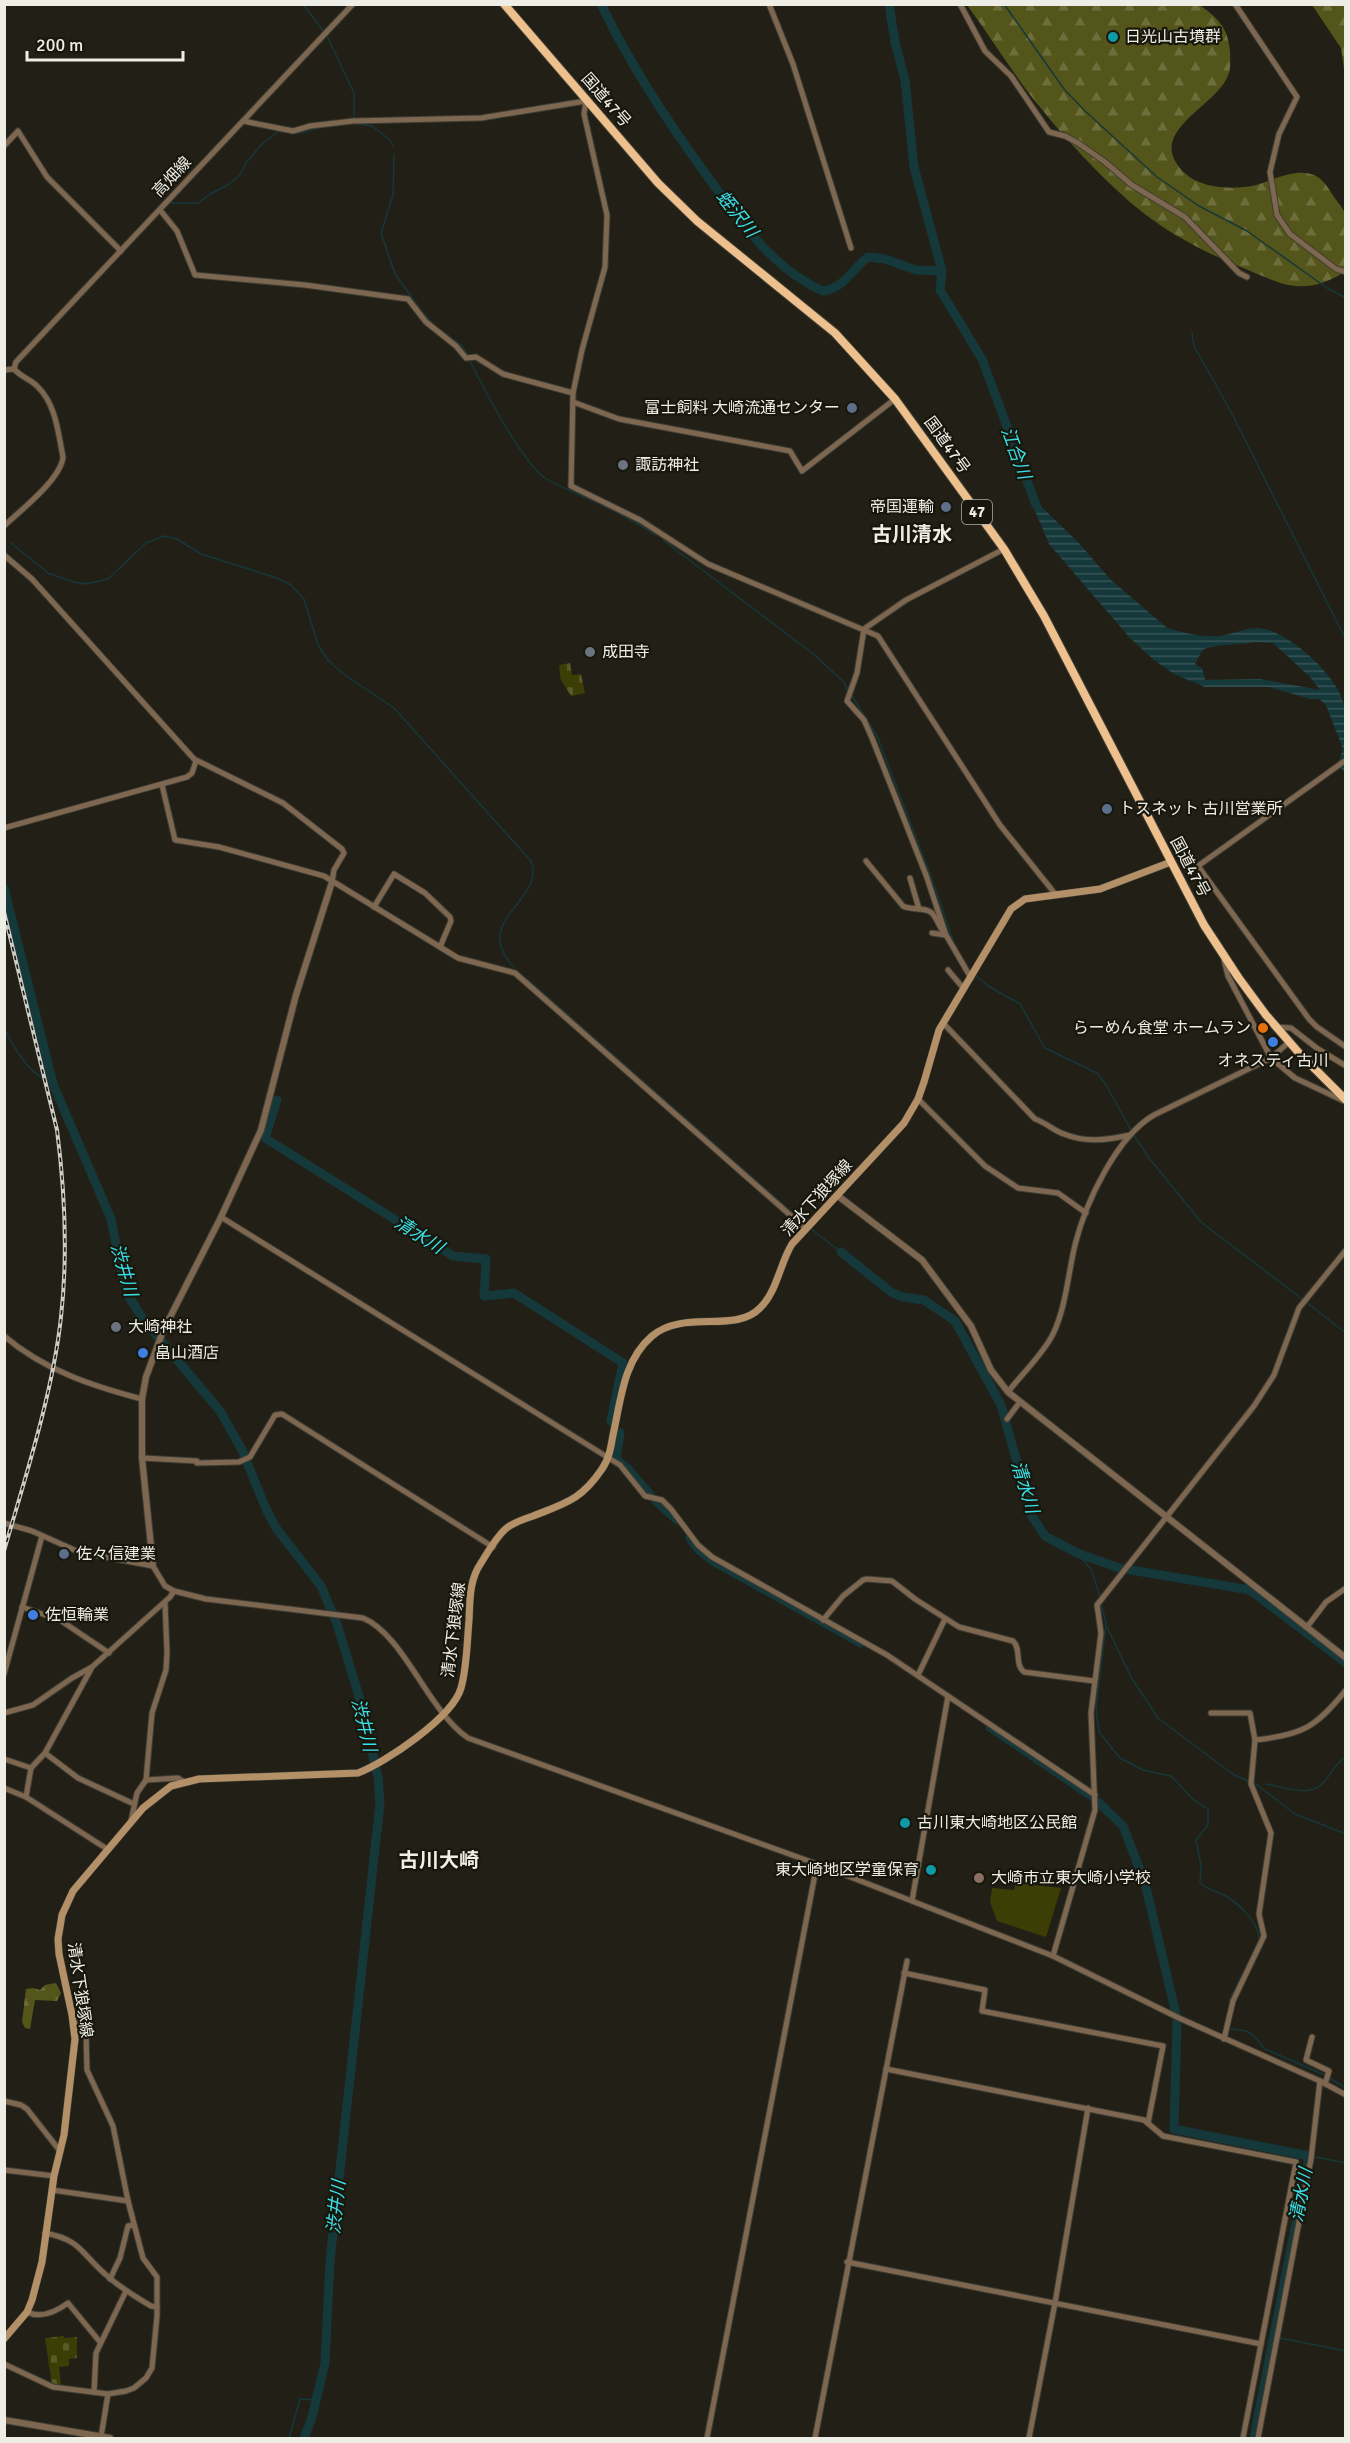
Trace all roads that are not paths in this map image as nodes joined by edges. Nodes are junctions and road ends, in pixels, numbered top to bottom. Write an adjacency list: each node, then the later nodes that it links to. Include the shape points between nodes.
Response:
1 (353, 4): 7 (street, 高畑線)
2 (504, 4): 6 (highway, 国道47号 / 47)
3 (769, 4): 10 (street, via 793,64)
4 (960, 4): 13 (street, via 985,51 1011,76 1050,133 1078,143 1132,185 1185,217)
5 (1234, 4): 12 (street, via 1296,97 1279,134 1270,172 1277,215 1290,234 1336,269)
6 (586, 101): 7 (street, via 481,118 354,121 293,131); 16 (street, via 584,114 607,209 605,267); 17 (highway, 国道47号 / 47, via 676,201 836,333)
7 (243, 121): 9 (street, 高畑線)
8 (4, 146): 11 (street, via 18,131 47,177)
9 (160, 210): 11 (street, 高畑線); 16 (street, via 177,231 195,275 408,299 466,358 476,357 503,374)
10 (851, 248)
11 (121, 251): 14 (street, 高畑線, via 16,362)
12 (1346, 272)
13 (1247, 278)
14 (14, 369): 15 (street); 19 (street, via 35,383 49,400 63,463 54,477)
15 (4, 370)
16 (573, 393): 18 (street)
17 (895, 399): 18 (street, via 802,471 790,451 619,419); 20 (highway, 国道47号 / 47)
18 (573, 402): 22 (street, via 571,486 640,520 708,564)
19 (4, 526)
20 (1004, 549): 22 (street, via 906,600); 28 (highway, 国道47号 / 47, via 1069,662)
21 (4, 555): 24 (street, via 32,579)
22 (864, 629): 31 (street, via 883,641 1000,825); 35 (street, via 857,673 847,701 864,720 872,738)
23 (1346, 760): 44 (street, via 1198,868 1309,1019)
24 (196, 761): 25 (street, via 190,775); 30 (street, via 283,803 342,849 344,853)
25 (162, 785): 26 (street); 30 (street, via 175,840 248,854 324,876)
26 (4, 828)
27 (866, 861): 33 (street, via 903,906)
28 (1171, 862): 31 (main road, 清水下狼塚線, via 1100,889); 37 (highway, 国道47号 / 47)
29 (910, 878): 33 (street)
30 (332, 882): 32 (street); 52 (street, via 311,942 261,1130)
31 (1056, 895): 39 (main road, 清水下狼塚線, via 1018,902)
32 (374, 907): 36 (street); 36 (street, via 394,874 425,893 450,917)
33 (919, 909): 35 (street, via 930,911)
34 (932, 933): 35 (street)
35 (946, 935): 39 (street)
36 (440, 947): 53 (street, via 458,958 515,973)
37 (1223, 954): 42 (highway, 国道47号 / 47); 45 (street, via 1228,976)
38 (948, 970): 40 (street)
39 (973, 975): 40 (main road, 清水下狼塚線)
40 (964, 989): 41 (main road, 清水下狼塚線)
41 (943, 1023): 47 (main road, 清水下狼塚線); 49 (street, via 1035,1119 1061,1133 1087,1140)
42 (1277, 1027): 43 (highway, 国道47号 / 47); 46 (street, via 1291,1028)
43 (1290, 1042): 45 (street); 48 (highway, 国道47号 / 47)
44 (1346, 1047)
45 (1272, 1058): 48 (street, via 1295,1078); 49 (street, via 1154,1115)
46 (1346, 1066)
47 (918, 1099): 50 (main road, 清水下狼塚線, via 899,1130); 51 (street, via 985,1166 1018,1188 1058,1193)
48 (1346, 1101)
49 (1131, 1133): 51 (street, via 1101,1178)
50 (838, 1196): 53 (main road, 清水下狼塚線); 56 (street, via 922,1260 971,1326 991,1370)
51 (1086, 1213): 56 (street, via 1053,1334)
52 (221, 1217): 57 (street, via 157,1343); 61 (street)
53 (807, 1227): 61 (main road, 清水下狼塚線, via 785,1255 765,1302 754,1313 740,1318 682,1322 663,1329 645,1343 628,1369)
54 (1346, 1250): 62 (street, via 1299,1308 1274,1375 1254,1406)
55 (4, 1336): 57 (street, via 37,1360 75,1378)
56 (1008, 1392): 58 (street)
57 (142, 1399): 60 (street)
58 (1020, 1402): 59 (street); 62 (street)
59 (1007, 1419)
60 (142, 1458): 65 (street, via 242,1462 250,1457 275,1415 282,1414); 66 (street)
61 (608, 1459): 65 (main road, 清水下狼塚線, via 582,1495 509,1526); 72 (street, via 625,1469 645,1496 662,1500 712,1557)
62 (1166, 1518): 73 (street); 79 (street, via 1097,1605 1101,1633)
63 (4, 1523): 64 (street)
64 (42, 1536): 66 (street, via 79,1552); 70 (street)
65 (493, 1546): 83 (main road, 清水下狼塚線, via 472,1582 461,1690)
66 (153, 1566): 68 (street, via 165,1586)
67 (1346, 1588): 73 (street, via 1326,1602)
68 (174, 1591): 69 (street); 83 (street, via 206,1599 363,1618 385,1633)
69 (165, 1602): 74 (street); 89 (street, via 166,1670 152,1713)
70 (22, 1608): 74 (street, via 60,1620); 77 (street)
71 (945, 1619): 72 (street, via 896,1582 867,1579 843,1596); 78 (street); 79 (street, via 965,1630 1013,1641 1018,1647 1018,1665 1024,1672)
72 (823, 1620): 78 (street)
73 (1307, 1628): 75 (street)
74 (109, 1653): 76 (street)
75 (1346, 1658)
76 (92, 1667): 82 (street, via 33,1705); 86 (street)
77 (4, 1674)
78 (918, 1675): 81 (street)
79 (1094, 1681): 92 (street, via 1091,1713)
80 (1346, 1690): 85 (street, via 1315,1724 1271,1739)
81 (948, 1696): 92 (street); 98 (street)
82 (4, 1713)
83 (444, 1713): 90 (main road, 清水下狼塚線, via 378,1763 348,1775); 97 (street, via 460,1732 478,1742)
84 (1211, 1713): 85 (street, via 1250,1713)
85 (1255, 1740): 104 (street, via 1251,1782 1271,1833 1259,1914 1264,1936 1233,2001)
86 (45, 1753): 88 (street); 94 (street, via 78,1778)
87 (4, 1759): 88 (street)
88 (31, 1768): 93 (street)
89 (146, 1780): 90 (street, via 178,1778); 94 (street)
90 (184, 1782): 95 (main road, 清水下狼塚線, via 162,1791)
91 (4, 1788): 93 (street)
92 (1095, 1795): 99 (street, via 1095,1810)
93 (26, 1797): 96 (street)
94 (134, 1804): 95 (street)
95 (131, 1821): 96 (main road, 清水下狼塚線)
96 (107, 1849): 102 (main road, 清水下狼塚線, via 66,1902 59,1925 58,1954)
97 (817, 1864): 98 (street); 133 (street)
98 (912, 1900): 99 (street)
99 (1053, 1956): 104 (street)
100 (907, 1961): 101 (street)
101 (904, 1973): 105 (street); 110 (street, via 985,1990 982,2011 1163,2046)
102 (74, 2023): 111 (main road, 清水下狼塚線, via 74,2053); 115 (street, via 83,2024 86,2032 87,2070 113,2126)
103 (1312, 2037): 106 (street, via 1306,2060 1329,2071)
104 (1224, 2039): 106 (street)
105 (886, 2069): 109 (street); 118 (street)
106 (1325, 2080): 107 (street); 137 (street)
107 (1346, 2095)
108 (4, 2101): 111 (street, via 27,2109)
109 (1088, 2108): 110 (street); 121 (street)
110 (1148, 2123): 126 (street, via 1163,2136 1296,2162)
111 (60, 2151): 113 (main road, 清水下狼塚線)
112 (4, 2170): 113 (street)
113 (54, 2176): 114 (main road, 清水下狼塚線)
114 (52, 2190): 115 (street); 117 (main road, 清水下狼塚線)
115 (128, 2201): 116 (street)
116 (134, 2224): 119 (street, via 128,2226); 122 (street, via 143,2258 157,2277)
117 (45, 2233): 119 (street, via 77,2244); 123 (main road, 清水下狼塚線, via 40,2271)
118 (847, 2262): 121 (street); 134 (street)
119 (110, 2279): 120 (street)
120 (126, 2291): 122 (street); 125 (street)
121 (1055, 2303): 126 (street); 135 (street)
122 (157, 2307): 129 (street, via 152,2368 134,2388)
123 (27, 2312): 124 (main road, 清水下狼塚線); 125 (street, via 52,2312 68,2303)
124 (4, 2339)
125 (100, 2342): 128 (street, via 94,2361)
126 (1261, 2344): 136 (street)
127 (4, 2364): 128 (street, via 53,2387)
128 (94, 2392): 129 (street)
129 (108, 2394): 131 (street)
130 (4, 2420): 131 (street)
131 (101, 2437): 132 (street)
132 (110, 2439)
133 (707, 2439)
134 (815, 2439)
135 (1029, 2439)
136 (1243, 2439)
137 (1258, 2439)

